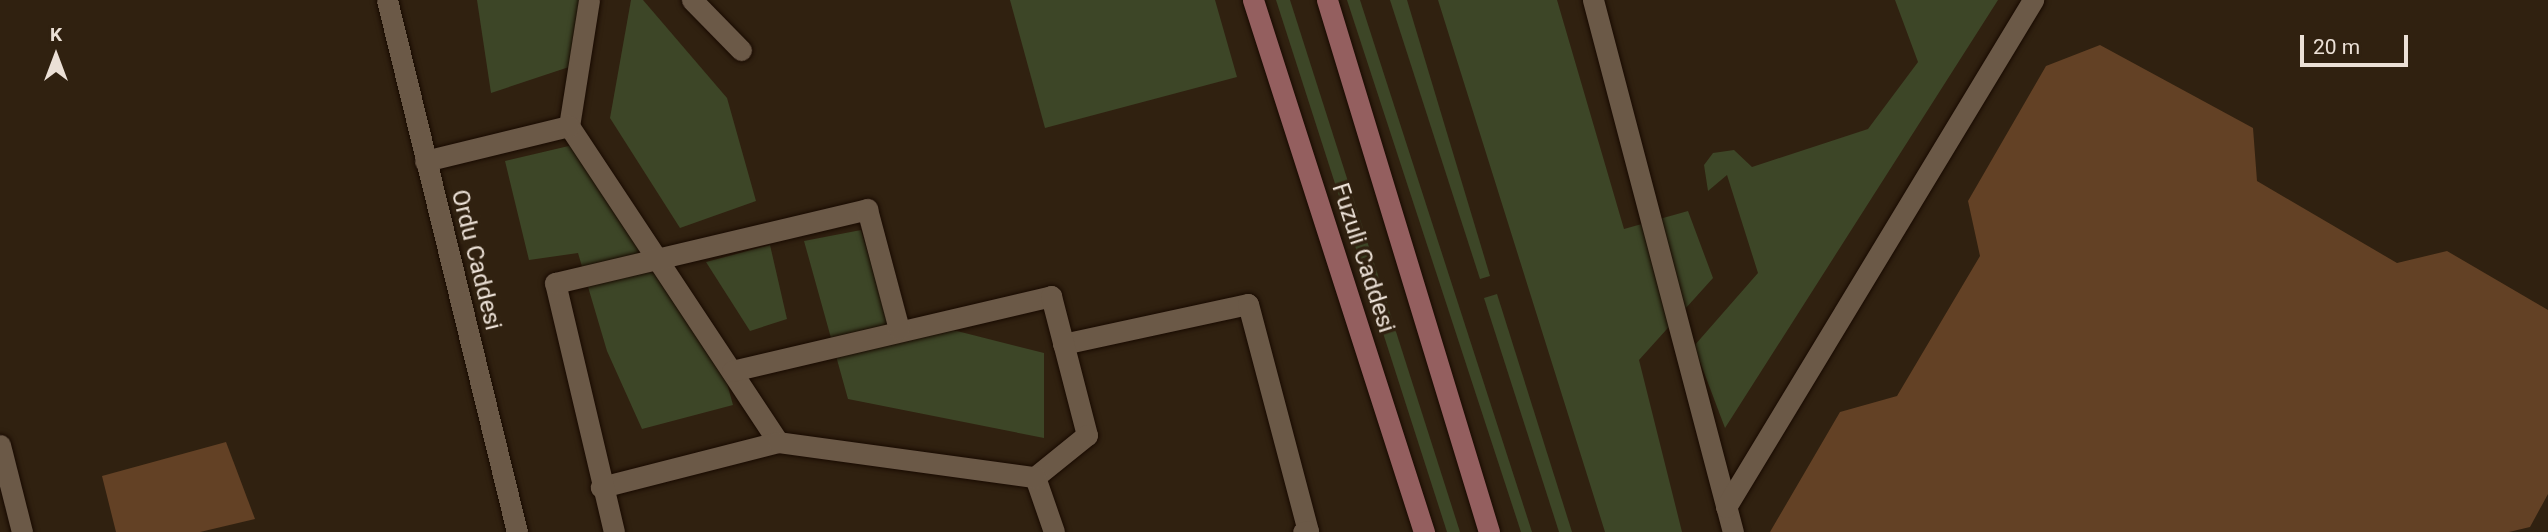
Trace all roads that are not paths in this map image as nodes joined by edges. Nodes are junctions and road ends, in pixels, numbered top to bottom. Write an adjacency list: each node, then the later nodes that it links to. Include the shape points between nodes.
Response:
1 (387, 0): 10 (street, Ordu Caddesi)
2 (589, 0): 9 (street)
3 (692, 0): 8 (street)
4 (1253, 0): 25 (main road, Fuzuli Caddesi)
5 (1327, 0): 26 (main road, Fuzuli Caddesi)
6 (1593, 0): 19 (street)
7 (2033, 0): 19 (street)
8 (741, 50)
9 (569, 126): 10 (street); 11 (street)
10 (425, 161): 21 (street, Ordu Caddesi)
11 (659, 262): 12 (street, via 867,209); 14 (street); 18 (street, via 555,283)
12 (899, 329): 13 (street, via 1051,296); 14 (street)
13 (1063, 344): 17 (street, via 1087,435); 24 (street, via 1248,304 1308,531)
14 (732, 372): 15 (street)
15 (778, 442): 17 (street); 18 (street)
16 (0, 445): 20 (street)
17 (1035, 477): 23 (street)
18 (601, 487): 22 (street)
19 (1726, 507): 27 (street)
20 (22, 532)
21 (517, 532)
22 (614, 532)
23 (1054, 532)
24 (1303, 532)
25 (1424, 532)
26 (1489, 532)
27 (1732, 532)

